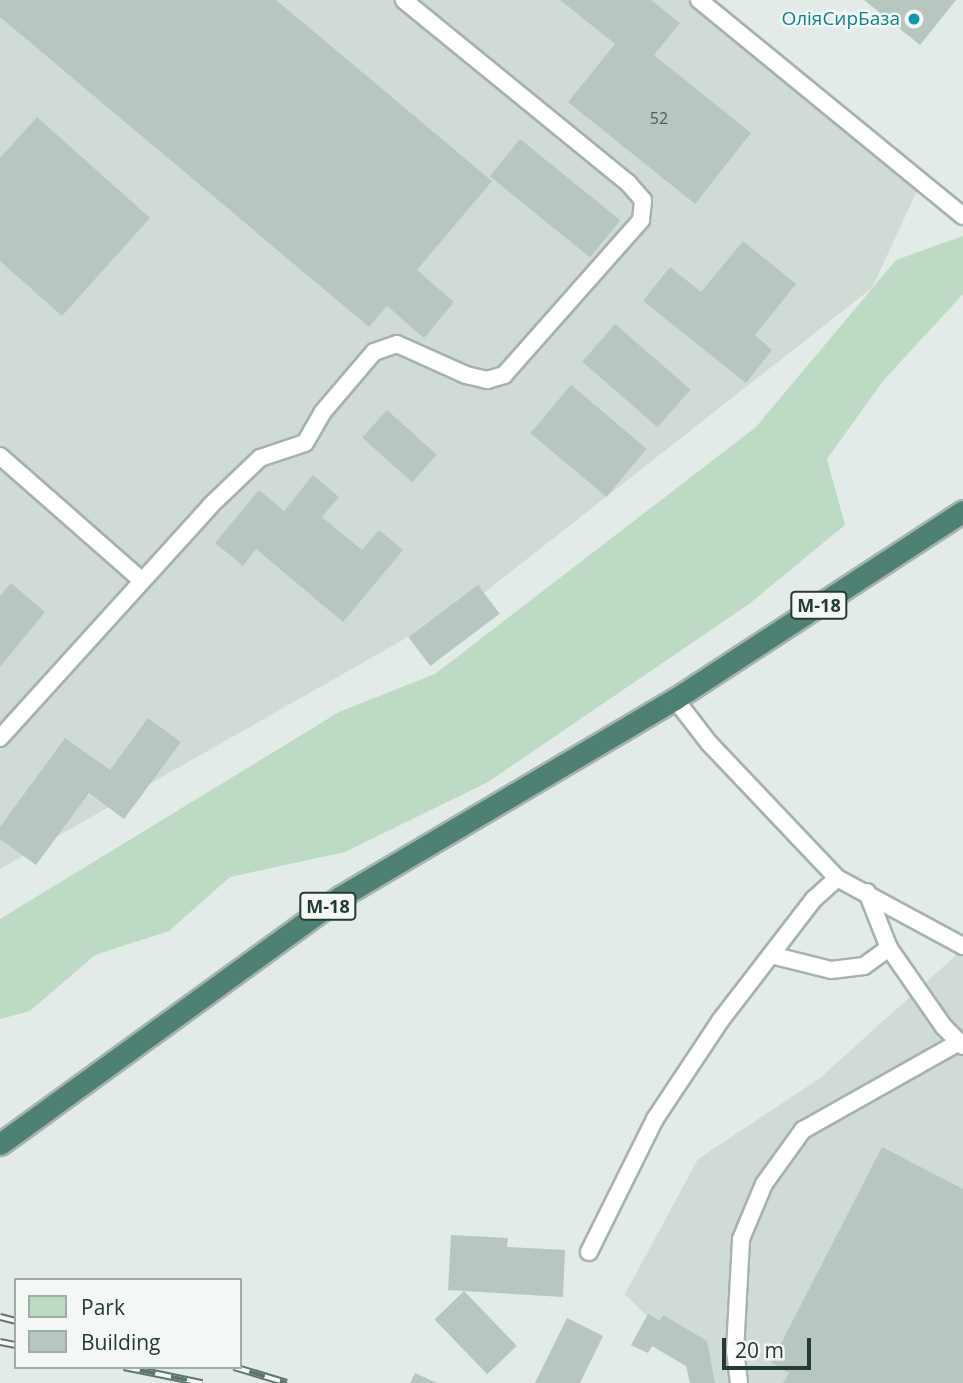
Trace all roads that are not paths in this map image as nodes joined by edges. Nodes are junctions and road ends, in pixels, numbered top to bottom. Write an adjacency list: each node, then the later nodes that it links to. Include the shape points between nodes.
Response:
1 (404, 0): 6 (lane, via 628,183 643,200 641,220 504,375 487,380 466,375 397,344 374,352 322,413 305,443 260,458)
2 (699, 0): 3 (lane)
3 (963, 216)
4 (0, 456): 6 (lane)
5 (963, 511): 7 (highway, М-18)
6 (141, 580): 8 (lane)
7 (675, 699): 9 (lane, via 709,743); 15 (highway, М-18, via 340,897)
8 (0, 738)
9 (837, 878): 10 (lane); 13 (lane, via 814,899)
10 (867, 892): 11 (lane); 12 (lane)
11 (963, 946)
12 (889, 948): 13 (lane, via 864,966 831,970); 14 (lane)
13 (771, 955): 16 (lane, via 655,1118)
14 (961, 1044): 17 (lane, via 803,1130 764,1184 741,1239 735,1351)
15 (0, 1144)
16 (589, 1252)
17 (739, 1383)

